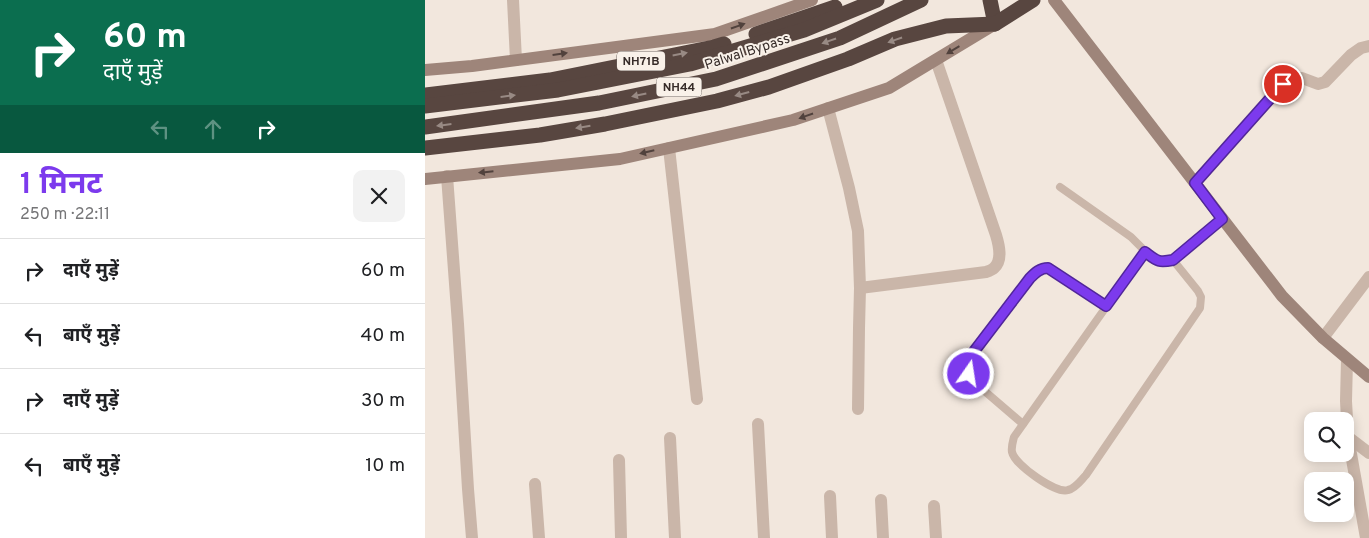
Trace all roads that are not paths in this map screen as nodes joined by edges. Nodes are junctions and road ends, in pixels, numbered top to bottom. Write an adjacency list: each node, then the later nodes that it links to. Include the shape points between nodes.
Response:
1 (513, 0): 11 (street)
2 (812, 0): 11 (street, one-way to 2, via 715,34)
3 (851, 0): 14 (highway, NH71B, one-way to 3, via 550,80 714,47)
4 (877, 0): 15 (highway, Palwal Bypass / NH44, one-way to 4, via 557,90 690,64 804,30)
5 (921, 0): 17 (highway, Palwal Bypass / NH44, one-way to 17, via 840,38 716,79 599,103)
6 (990, 0): 9 (highway)
7 (1033, 0): 9 (highway)
8 (1054, 0): 22 (street)
9 (995, 24): 12 (street, one-way to 12); 18 (highway, one-way to 18, via 946,26 895,40 769,87 717,101 540,135)
10 (1369, 46): 22 (street, via 1351,55 1325,82 1318,84 1291,78 1283,84)
11 (516, 60): 13 (street)
12 (936, 60): 16 (street, via 889,88); 28 (street, via 996,235 999,261 986,272)
13 (425, 70)
14 (425, 95)
15 (425, 106)
16 (828, 108): 19 (street, one-way to 19, via 793,120); 28 (street, via 857,231)
17 (425, 127)
18 (425, 148)
19 (669, 148): 20 (street, one-way to 20, via 620,159); 34 (street)
20 (447, 176): 21 (street); 48 (street)
21 (425, 179)
22 (1195, 183): 24 (street)
23 (1060, 187): 25 (lane, via 1131,237)
24 (1222, 219): 26 (lane); 31 (street, via 1282,296)
25 (1145, 252): 26 (lane, via 1155,260); 30 (lane)
26 (1173, 260): 38 (lane, via 1198,291 1200,308 1075,487 1059,490 1025,470 1015,459 1012,444)
27 (1369, 277): 29 (street)
28 (861, 288): 35 (street)
29 (1365, 291): 31 (street)
30 (1106, 306): 38 (lane); 38 (lane, via 1048,268 1043,268 1030,278 969,358 967,367 974,382)
31 (1323, 338): 32 (street)
32 (1347, 360): 33 (street); 36 (street)
33 (1369, 377)
34 (697, 399)
35 (858, 408)
36 (1347, 412)
37 (758, 424): 52 (street)
38 (1023, 424)
39 (670, 438): 51 (street)
40 (1354, 442): 41 (street)
41 (1369, 454)
42 (619, 460): 50 (street)
43 (1352, 462): 56 (street)
44 (535, 484): 49 (street)
45 (830, 496): 53 (street)
46 (881, 500): 54 (street)
47 (934, 506): 55 (street)
48 (472, 538)
49 (539, 538)
50 (621, 538)
51 (675, 538)
52 (764, 538)
53 (833, 538)
54 (883, 538)
55 (937, 538)
56 (1366, 538)

